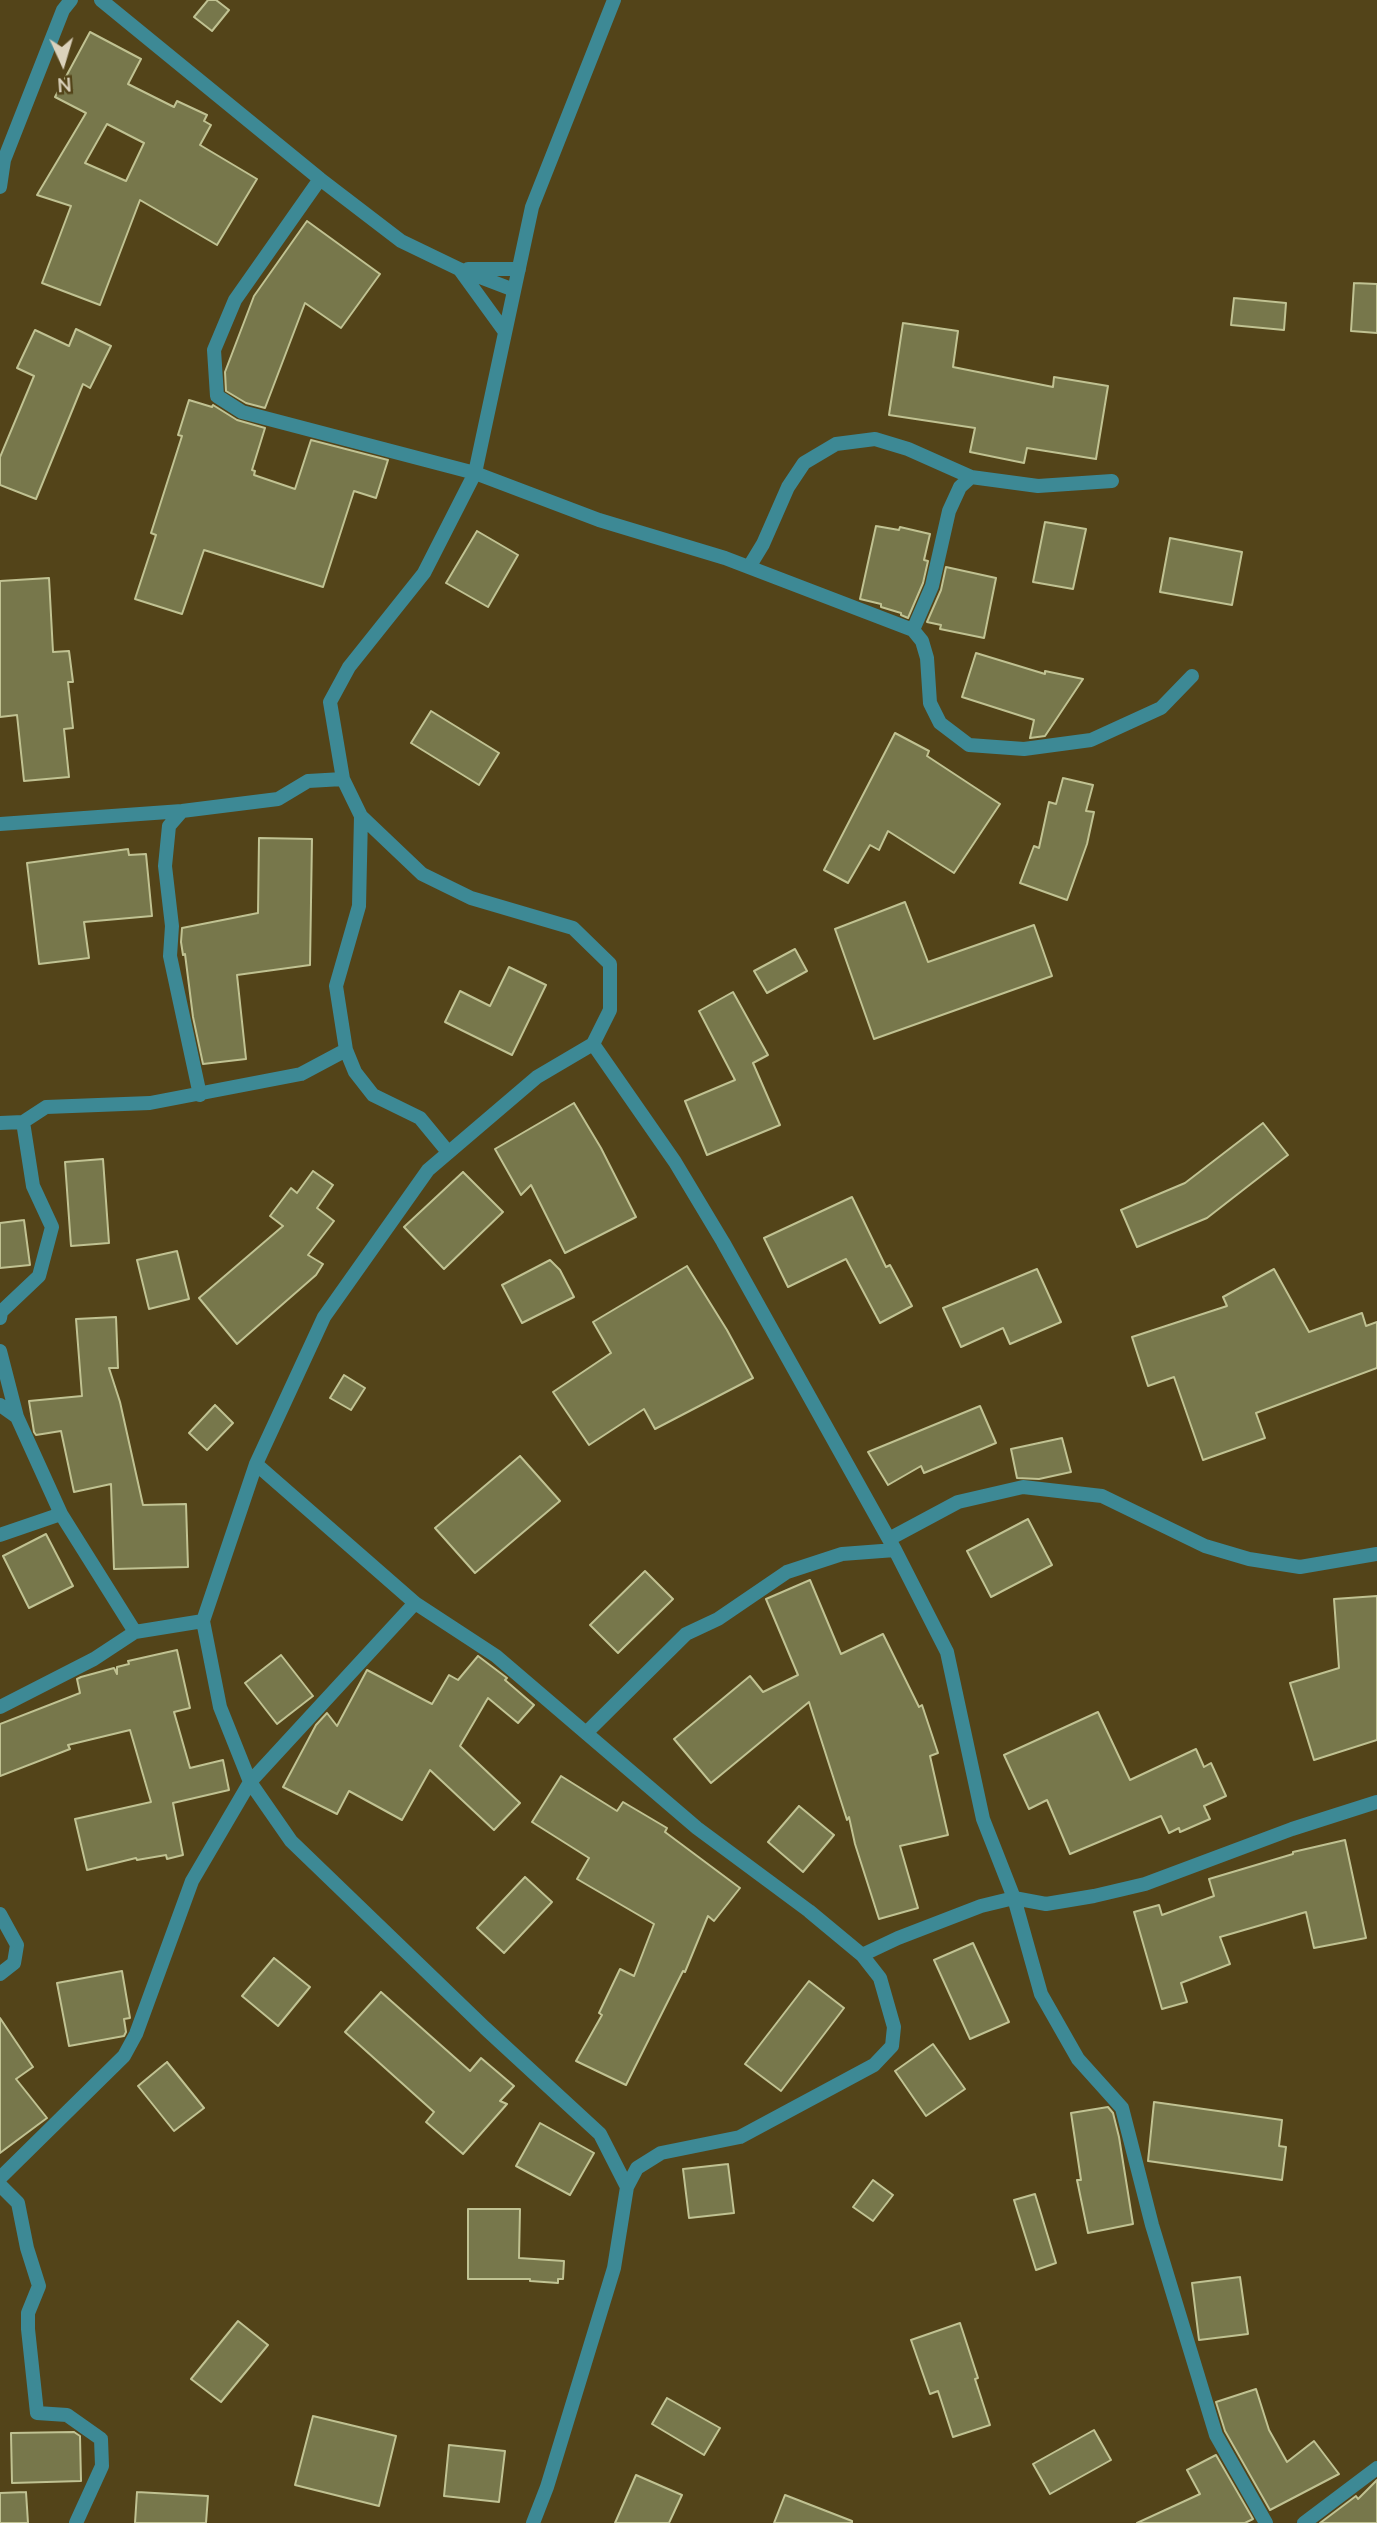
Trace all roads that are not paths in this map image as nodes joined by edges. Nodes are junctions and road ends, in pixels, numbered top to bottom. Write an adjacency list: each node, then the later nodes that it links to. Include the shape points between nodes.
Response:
1 (71, 0): 4 (street)
2 (101, 0): 5 (street)
3 (614, 0): 8 (street, via 532,207)
4 (2, 161): 6 (street)
5 (320, 178): 7 (street, via 401,241); 11 (street, via 235,300 214,350 218,396 242,412)
6 (0, 187)
7 (459, 269): 8 (street); 9 (street); 10 (street)
8 (519, 269): 9 (street)
9 (514, 290): 10 (street)
10 (505, 332): 11 (street)
11 (475, 473): 14 (street, via 599,520); 17 (street, via 424,573 349,667 330,702)
12 (971, 477): 13 (street, via 1038,486); 14 (street, via 875,439 836,444 804,463); 15 (street, via 960,487 949,511 932,586)
13 (1112, 481)
14 (749, 567): 15 (street)
15 (913, 630): 16 (street, via 928,659 930,703 940,723 968,745 1024,749 1091,740 1161,708)
16 (1192, 676)
17 (343, 779): 18 (street, via 308,782 278,799); 19 (street)
18 (182, 811): 20 (street); 23 (street, via 169,826 164,866 172,926 170,956)
19 (360, 816): 21 (street, via 422,874 471,898 573,928 610,964 610,1010); 22 (street, via 359,906 336,986)
20 (0, 824)
21 (593, 1044): 26 (street, via 537,1077); 34 (street, via 675,1162)
22 (346, 1050): 23 (street, via 301,1074); 26 (street, via 355,1072 373,1095 419,1118)
23 (200, 1095): 24 (street, via 150,1103 46,1107)
24 (23, 1122): 25 (street); 27 (street, via 33,1186 52,1227 39,1276)
25 (0, 1123)
26 (449, 1152): 31 (street, via 428,1170 324,1317)
27 (0, 1318)
28 (0, 1351): 30 (street)
29 (0, 1405): 30 (street)
30 (18, 1417): 32 (street)
31 (256, 1464): 36 (street); 37 (street)
32 (61, 1514): 33 (street); 38 (street)
33 (0, 1535)
34 (892, 1545): 35 (street, via 958,1502 1023,1487 1102,1496 1205,1546 1273,1563 1300,1567); 40 (street, via 842,1554 787,1572 718,1619 686,1634); 43 (street, via 947,1653 983,1819)
35 (1377, 1554)
36 (415, 1603): 40 (street, via 496,1656); 41 (street)
37 (203, 1621): 38 (street); 41 (street, via 220,1707)
38 (135, 1632): 39 (street, via 94,1659)
39 (0, 1707)
40 (586, 1733): 45 (street, via 698,1828)
41 (250, 1782): 47 (street, via 191,1881 124,2056); 49 (street, via 290,1841 600,2134)
42 (1377, 1802): 43 (street, via 1145,1884 1046,1904)
43 (1014, 1898): 45 (street, via 981,1906); 53 (street, via 1041,1994 1078,2059 1122,2108 1216,2435)
44 (0, 1914): 46 (street, via 17,1945 14,1963)
45 (862, 1955): 49 (street, via 880,1978 894,2027 892,2046 874,2065 740,2137 661,2152 638,2168)
46 (0, 1974)
47 (0, 2178)
48 (0, 2185): 51 (street, via 18,2203 39,2286 28,2313 37,2413 67,2415 101,2439 102,2466)
49 (627, 2187): 52 (street, via 614,2268)
50 (1377, 2468): 54 (street)
51 (76, 2523)
52 (533, 2523)
53 (1266, 2523)
54 (1304, 2523)

